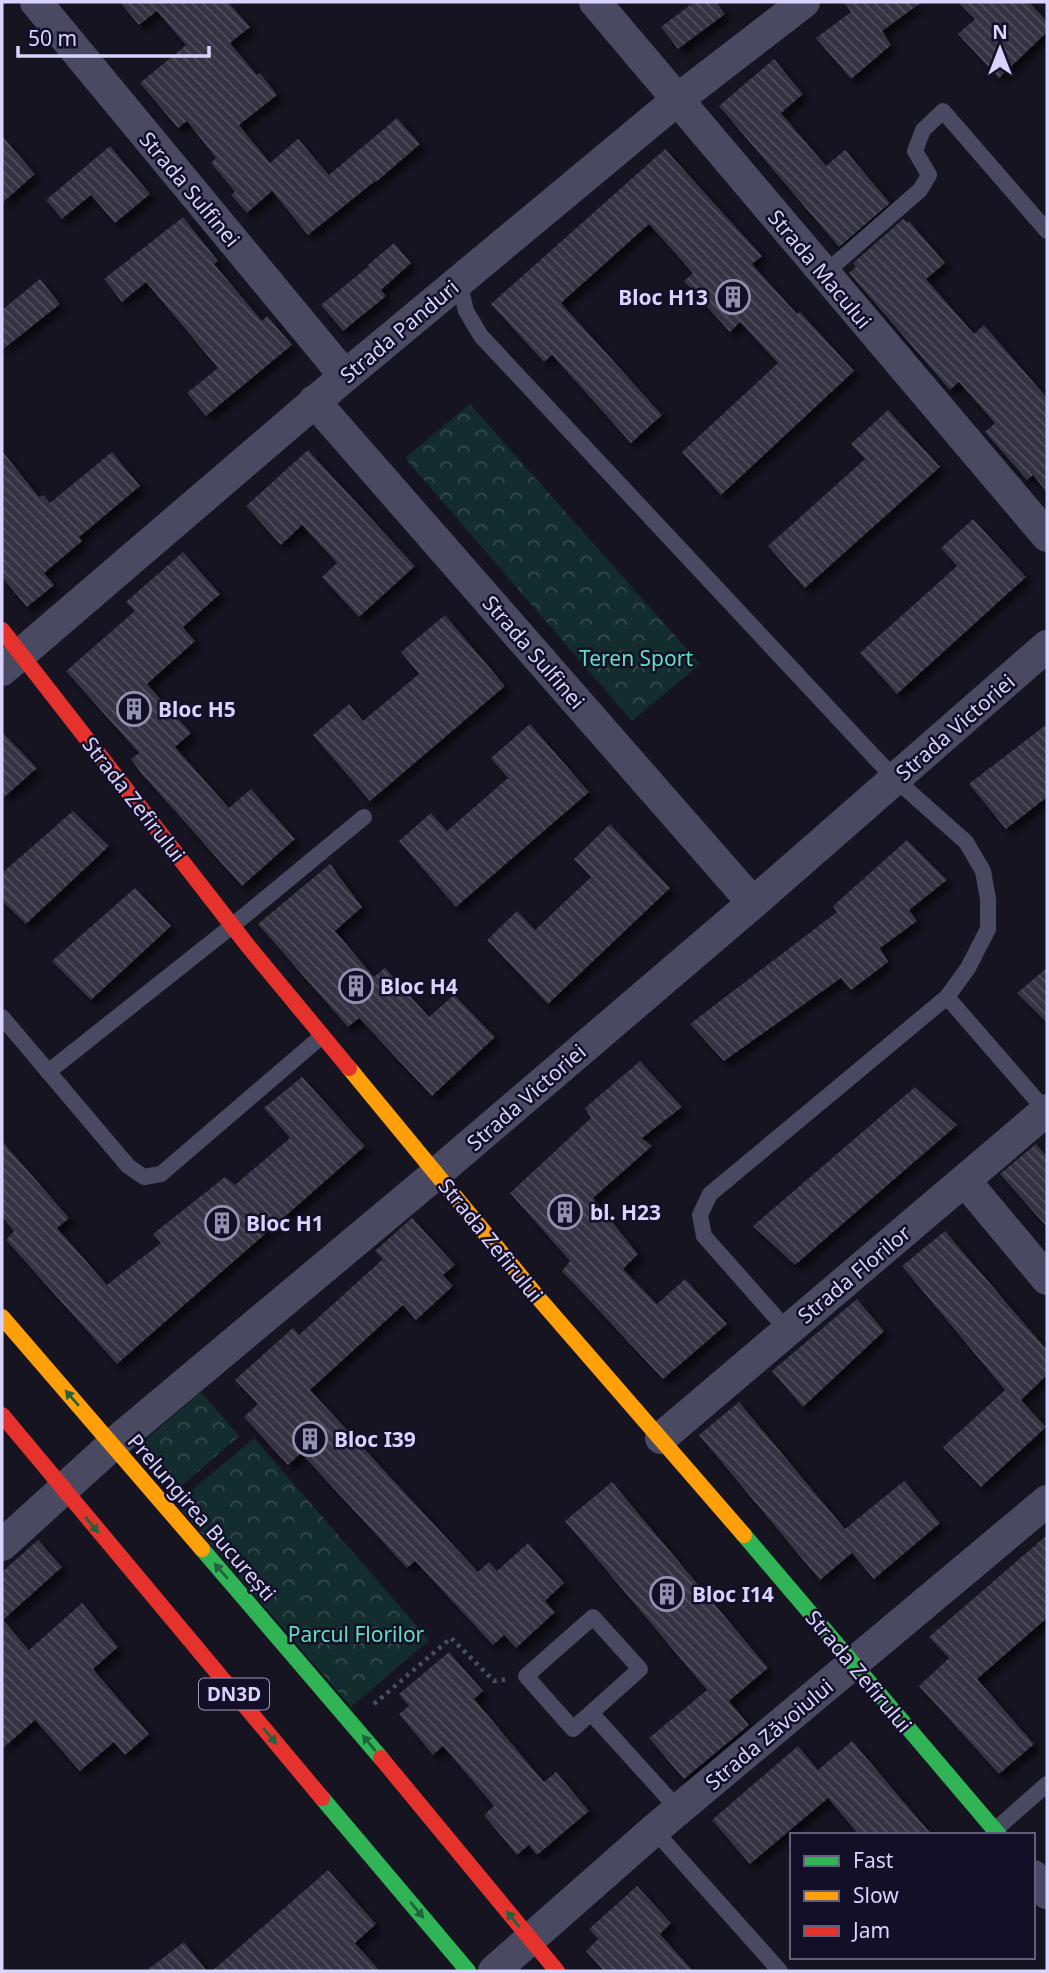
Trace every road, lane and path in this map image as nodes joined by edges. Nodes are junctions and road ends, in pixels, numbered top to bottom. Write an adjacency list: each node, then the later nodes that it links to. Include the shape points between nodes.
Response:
1 (36, 2): 8 (street, Strada Sulfinei)
2 (595, 2): 4 (street, Strada Macului)
3 (804, 2): 4 (street, Strada Panduri)
4 (677, 100): 6 (street, Strada Macului); 7 (street, Strada Panduri)
5 (1047, 232): 6 (lane, via 943,111 923,130 915,151 929,175 920,190)
6 (824, 274): 10 (street, Strada Macului)
7 (459, 281): 8 (street, Strada Panduri); 13 (lane, via 466,311 481,336)
8 (345, 376): 9 (street, Strada Panduri)
9 (314, 401): 12 (street, Strada Panduri); 15 (street, Strada Sulfinei)
10 (1047, 536)
11 (1047, 646): 13 (street, Strada Victoriei)
12 (8, 651): 16 (main road, Strada Zefirului)
13 (895, 779): 15 (street, Strada Victoriei); 17 (lane, via 966,842 983,871 988,929)
14 (364, 817): 16 (lane)
15 (753, 902): 22 (street, Strada Victoriei)
16 (232, 926): 19 (main road, Strada Zefirului); 20 (lane)
17 (947, 997): 21 (lane); 26 (lane, via 710,1194 701,1215 704,1236)
18 (2, 1017): 20 (lane)
19 (322, 1036): 20 (lane, via 161,1174 144,1177 128,1166); 22 (main road, Strada Zefirului)
20 (48, 1072)
21 (1046, 1111): 23 (street, Strada Florilor)
22 (437, 1173): 28 (main road, Strada Zefirului); 29 (street, Strada Victoriei)
23 (965, 1181): 24 (street); 26 (street, Strada Florilor)
24 (1047, 1279)
25 (2, 1317): 29 (main road, Prelungirea București, one-way to 25)
26 (788, 1331): 28 (street, Strada Florilor)
27 (2, 1415): 30 (main road, DN3D)
28 (661, 1438): 33 (main road, Strada Zefirului)
29 (112, 1445): 30 (street, Strada Victoriei); 36 (main road, Prelungirea București, one-way to 29)
30 (63, 1490): 32 (street, Strada Victoriei); 44 (main road, DN3D, one-way to 44)
31 (1047, 1501): 33 (street, Strada Zăvoiului)
32 (2, 1545)
33 (853, 1665): 38 (street, Strada Zăvoiului); 40 (main road, Strada Zefirului)
34 (526, 1676): 35 (lane, via 573,1729); 35 (lane, via 593,1617 640,1669); 36 (path, via 494,1681 451,1638)
35 (591, 1713): 38 (lane)
36 (352, 1723): 43 (main road, Prelungirea București, one-way to 36)
37 (1047, 1784): 40 (lane)
38 (679, 1810): 39 (street, Strada Zăvoiului)
39 (654, 1830): 43 (street, Strada Zăvoiului); 47 (lane)
40 (997, 1832)
41 (1035, 1878): 42 (street)
42 (1047, 1893)
43 (529, 1939): 45 (street, Strada Zăvoiului); 46 (main road, Prelungirea București)
44 (468, 1971)
45 (494, 1971)
46 (557, 1971)
47 (780, 1971)

